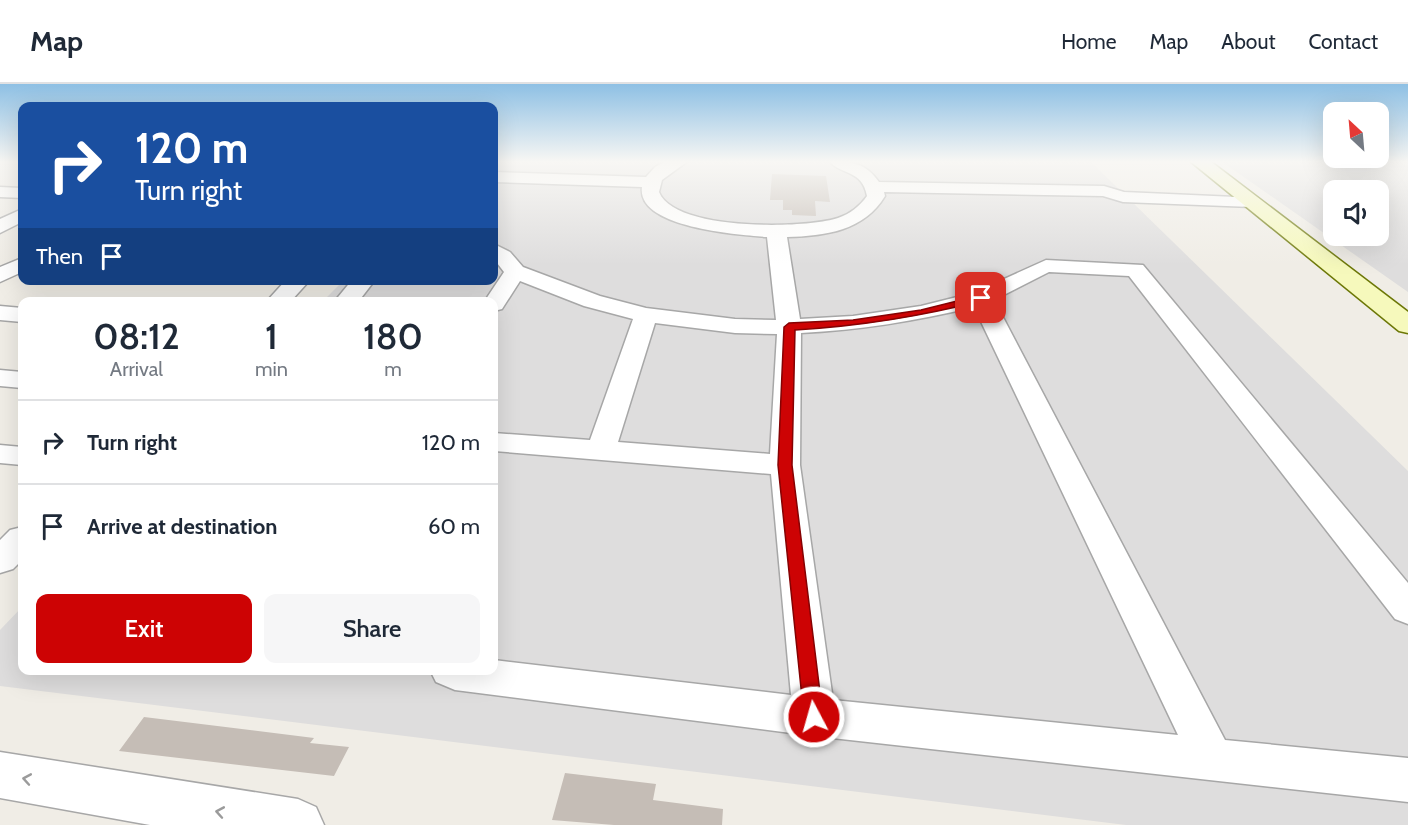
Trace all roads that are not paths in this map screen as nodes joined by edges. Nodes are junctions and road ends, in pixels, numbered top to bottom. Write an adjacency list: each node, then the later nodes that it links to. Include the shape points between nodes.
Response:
1 (651, 196): 7 (street, via 668,212 696,223 737,231)
2 (876, 196): 7 (street, via 864,212 842,222)
3 (1119, 196): 4 (street)
4 (1245, 196): 19 (main road)
5 (18, 217): 6 (street)
6 (1, 225)
7 (776, 232): 20 (street)
8 (498, 253): 10 (street)
9 (18, 267): 11 (street)
10 (515, 272): 14 (street); 18 (street, via 592,301)
11 (0, 276)
12 (360, 285): 13 (street)
13 (349, 297)
14 (498, 298)
15 (981, 298): 20 (street, via 921,313); 31 (street, via 1046,266 1135,270); 34 (street)
16 (0, 313): 17 (street)
17 (18, 315)
18 (646, 315): 20 (street, via 735,326); 24 (street)
19 (1408, 325)
20 (789, 327): 27 (street)
21 (0, 378): 22 (street)
22 (18, 380)
23 (498, 442): 24 (street)
24 (601, 450): 27 (street)
25 (0, 454): 26 (street)
26 (18, 456)
27 (785, 465): 33 (street)
28 (18, 543): 30 (street)
29 (18, 559): 30 (street)
30 (0, 560)
31 (1408, 609)
32 (463, 675): 33 (street)
33 (814, 717): 34 (street)
34 (1214, 761): 36 (street)
35 (0, 775): 37 (street, one-way to 35)
36 (1408, 780)
37 (298, 825)

